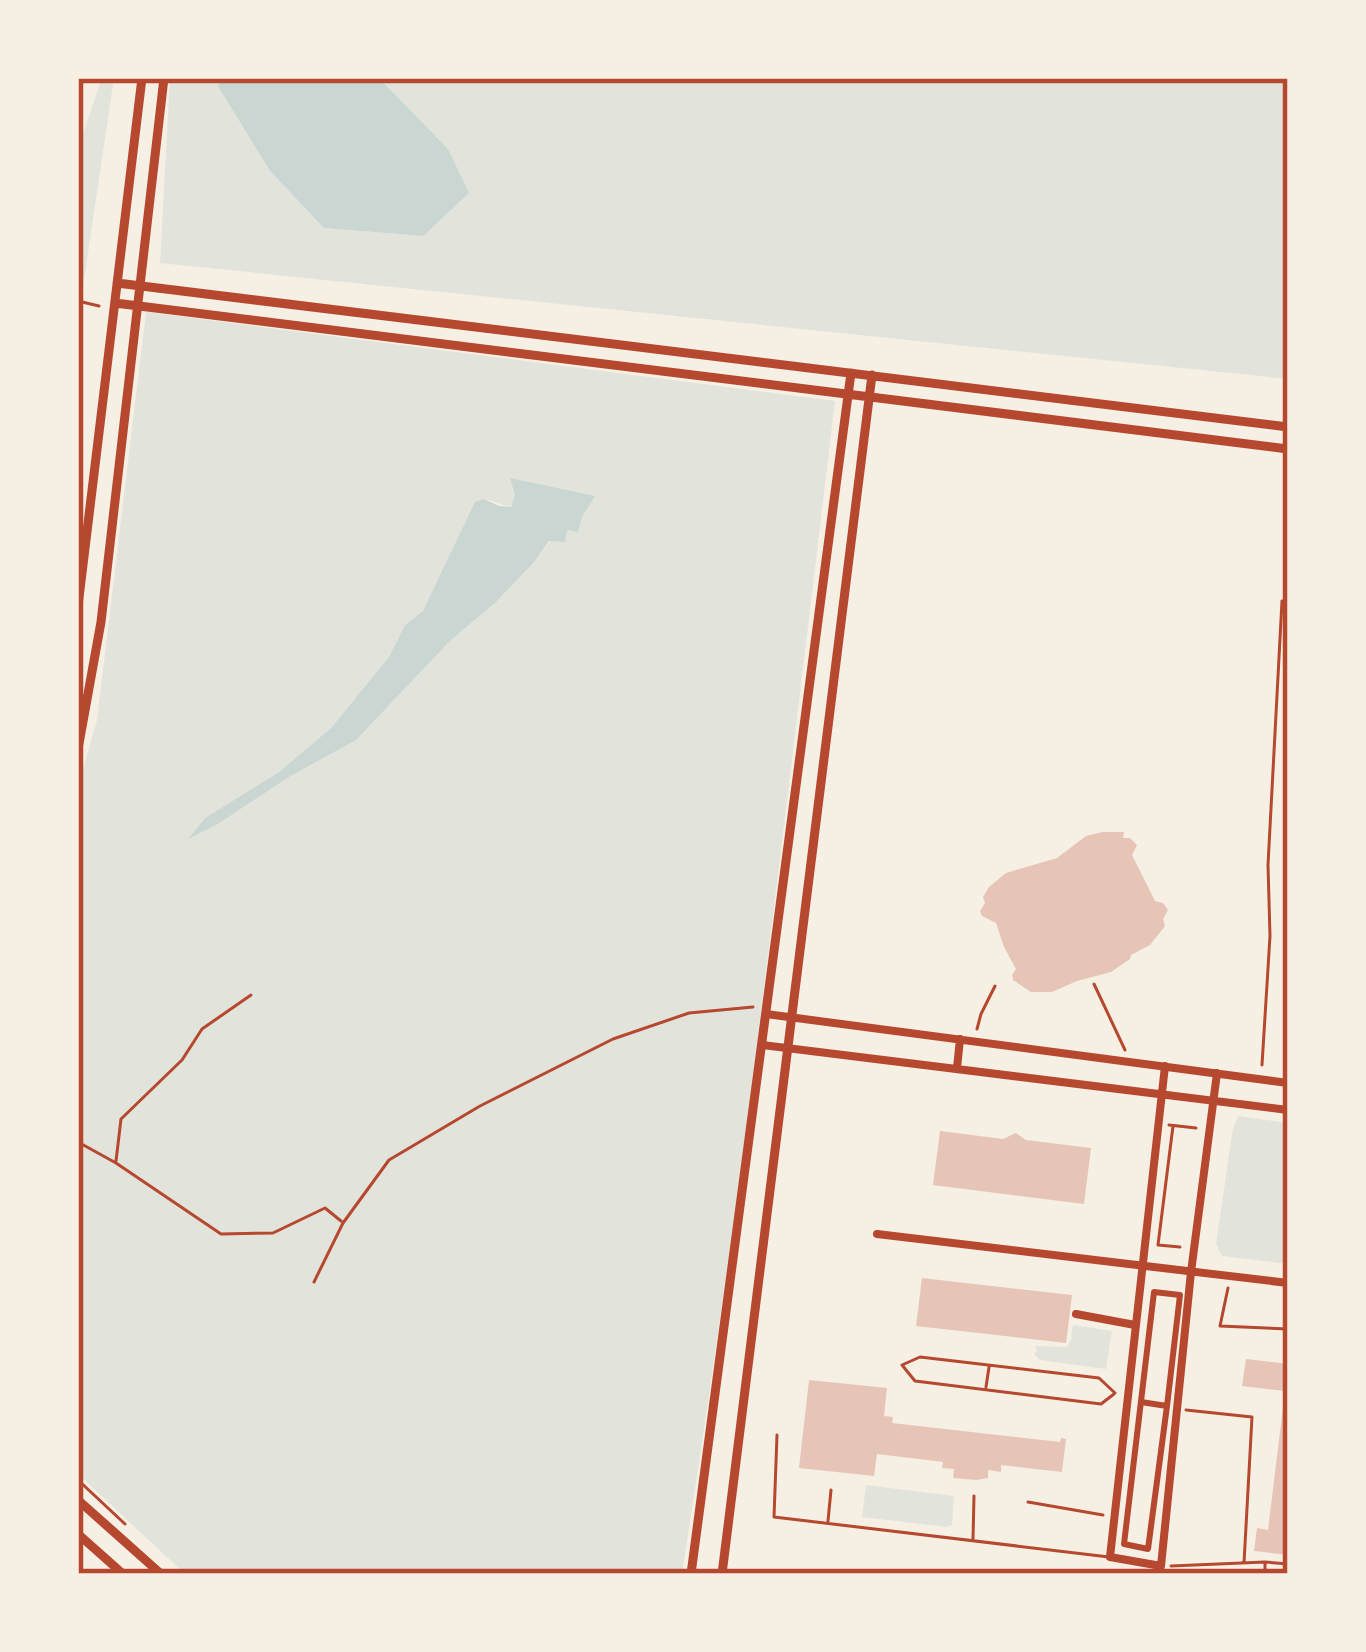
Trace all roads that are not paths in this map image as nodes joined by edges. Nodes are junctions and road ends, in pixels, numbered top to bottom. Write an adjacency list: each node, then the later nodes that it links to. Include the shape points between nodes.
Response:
1 (142, 78): 3 (street)
2 (164, 78): 4 (street)
3 (117, 283): 4 (street); 6 (street)
4 (140, 286): 5 (street); 7 (street)
5 (138, 306): 6 (street); 8 (street); 17 (street)
6 (115, 307): 18 (street)
7 (462, 326): 8 (street); 9 (street)
8 (460, 346): 11 (street)
9 (851, 373): 10 (street); 11 (street)
10 (872, 376): 12 (street); 13 (street)
11 (848, 394): 12 (street); 20 (street)
12 (869, 397): 15 (street); 21 (street)
13 (1244, 421): 14 (street); 15 (street)
14 (1288, 427)
15 (1240, 443): 16 (street)
16 (1288, 449)
17 (103, 602): 18 (street); 19 (street)
18 (78, 604)
19 (78, 749)
20 (766, 1010): 21 (street); 23 (street)
21 (792, 1017): 22 (street); 24 (street)
22 (959, 1040): 25 (street); 26 (street)
23 (762, 1045): 24 (street); 50 (street)
24 (788, 1046): 26 (street); 51 (street)
25 (1165, 1066): 27 (street); 29 (street)
26 (957, 1068): 29 (street)
27 (1216, 1073): 28 (street); 30 (street)
28 (1288, 1083)
29 (1161, 1094): 30 (street); 33 (street)
30 (1212, 1100): 31 (street); 34 (street)
31 (1288, 1110)
32 (877, 1234): 33 (street)
33 (1142, 1266): 34 (street); 37 (street)
34 (1191, 1272): 35 (street); 39 (street)
35 (1288, 1283)
36 (1076, 1314): 37 (street)
37 (1136, 1325): 47 (street)
38 (1141, 1402): 39 (street); 39 (street, via 1154,1292 1180,1295); 39 (street, via 1124,1544 1148,1549)
39 (1172, 1407): 47 (street, via 1161,1566)
40 (777, 1435): 44 (lane, via 774,1517)
41 (831, 1490): 44 (lane)
42 (974, 1496): 46 (lane)
43 (78, 1500): 49 (street)
44 (828, 1523): 46 (lane)
45 (78, 1534): 48 (street)
46 (973, 1540): 47 (lane)
47 (1110, 1557)
48 (123, 1574)
49 (160, 1574)
50 (691, 1574)
51 (722, 1574)

